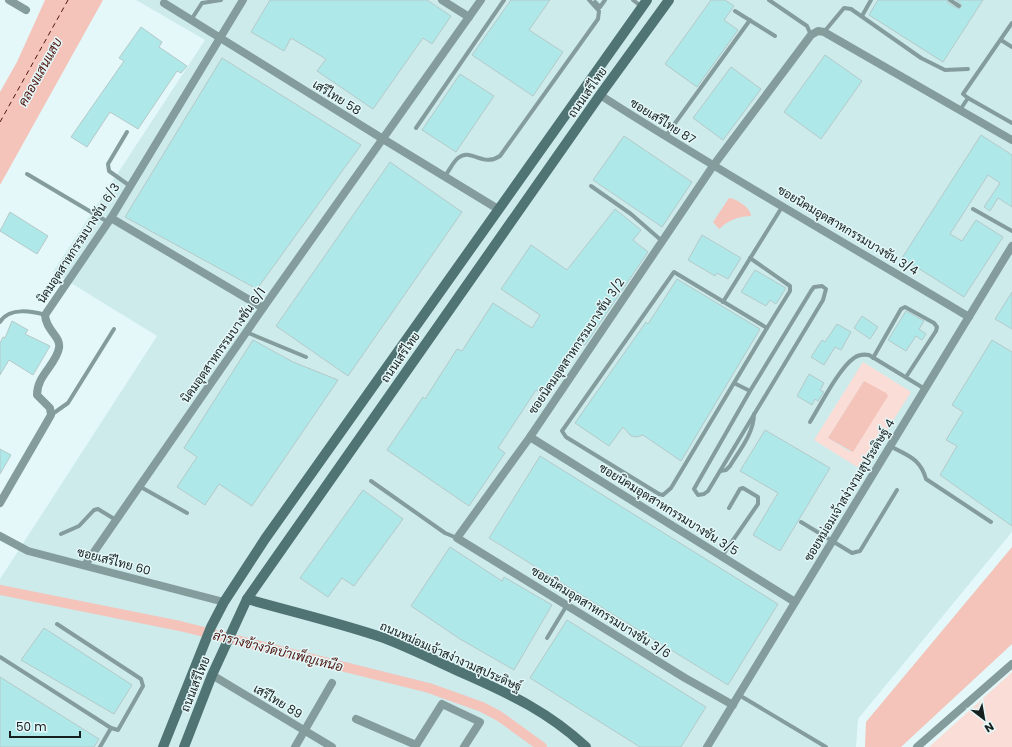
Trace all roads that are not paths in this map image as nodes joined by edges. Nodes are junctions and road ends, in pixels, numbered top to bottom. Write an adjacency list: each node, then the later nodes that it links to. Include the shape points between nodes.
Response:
1 (9, 0): 18 (street)
2 (221, 0): 22 (lane, via 202,3)
3 (243, 0): 27 (street, นิคมอุตสาหกรรมบางชัน 6/3)
4 (442, 0): 21 (street)
5 (481, 0): 21 (street, นิคมอุตสาหกรรมบางชัน 6/1)
6 (504, 0): 36 (lane)
7 (589, 0): 43 (lane, via 599,11 598,19 500,156 485,161 465,155 458,158)
8 (593, 0): 9 (lane, via 600,7)
9 (605, 0)
10 (633, 0): 16 (lane)
11 (669, 0): 32 (main road, ถนนเสรีไทย)
12 (769, 0): 25 (lane)
13 (871, 0): 20 (lane)
14 (950, 0): 17 (lane)
15 (164, 3): 22 (street, เสรีไทย 58)
16 (644, 3): 31 (main road, ถนนเสรีไทย)
17 (959, 6)
18 (26, 10)
19 (735, 11): 23 (lane)
20 (862, 16): 25 (lane, via 844,8); 30 (lane, via 921,58 945,70)
21 (469, 17): 39 (street, นิคมอุตสาหกรรมบางชัน 6/1)
22 (192, 20): 27 (street, เสรีไทย 58)
23 (750, 20): 26 (lane); 38 (lane)
24 (1012, 23): 28 (lane)
25 (818, 33): 34 (street); 41 (street, ซอยนิคมอุตสาหกรรมบางชัน 3/2)
26 (775, 36)
27 (220, 38): 39 (street, เสรีไทย 58); 44 (street, นิคมอุตสาหกรรมบางชัน 6/3)
28 (1001, 40): 29 (lane); 33 (lane, via 963,94)
29 (1012, 47)
30 (968, 69)
31 (586, 86): 32 (main road); 47 (main road, ถนนเสรีไทย)
32 (600, 95): 38 (street, ซอยเสรีไทย 87); 87 (main road, ถนนเสรีไทย)
33 (968, 98): 34 (lane); 35 (lane)
34 (960, 110): 40 (street)
35 (1012, 123)
36 (416, 128)
37 (126, 132): 44 (lane, via 108,164 110,171)
38 (665, 137): 41 (street, ซอยเสรีไทย 87)
39 (383, 139): 43 (street, เสรีไทย 58); 55 (street, นิคมอุตสาหกรรมบางชัน 6/1)
40 (1012, 140)
41 (713, 166): 46 (street, ซอยนิคมอุตสาหกรรมบางชัน 3/4); 51 (street, ซอยนิคมอุตสาหกรรมบางชัน 3/2)
42 (27, 174): 49 (lane)
43 (445, 177): 47 (street, เสรีไทย 58)
44 (130, 186): 49 (street, นิคมอุตสาหกรรมบางชัน 6/3)
45 (591, 186): 51 (lane, via 631,214)
46 (783, 205): 53 (lane); 57 (street, ซอยนิคมอุตสาหกรรมบางชัน 3/4)
47 (498, 209): 88 (main road, ถนนเสรีไทย, via 265,539)
48 (973, 209): 50 (lane)
49 (110, 220): 55 (street); 56 (street, นิคมอุตสาหกรรมบางชัน 6/3)
50 (1012, 232)
51 (662, 241): 70 (street, ซอยนิคมอุตสาหกรรมบางชัน 3/2)
52 (1012, 246): 57 (street, ซอยหม่อมเจ้าสง่างามสุประดิษฐ์ 4)
53 (750, 258): 54 (lane); 59 (lane, via 790,286 790,291)
54 (723, 302): 59 (lane); 65 (lane, via 674,272 562,431 566,437 659,494 663,494 671,488)
55 (263, 308): 61 (street, นิคมอุตสาหกรรมบางชัน 6/1)
56 (45, 315): 58 (lane, via 29,310 8,315); 68 (street, นิคมอุตสาหกรรมบางชัน 6/3, via 46,324 59,340 59,348 37,386 38,395 50,408)
57 (969, 317): 66 (street, ซอยหม่อมเจ้าสง่างามสุประดิษฐ์ 4)
58 (0, 322)
59 (767, 328): 65 (lane)
60 (114, 329): 68 (lane, via 68,403)
61 (246, 332): 62 (lane); 73 (street, นิคมอุตสาหกรรมบางชัน 6/1)
62 (306, 357)
63 (873, 358): 64 (lane); 64 (lane, via 901,309 905,307 934,323 936,331); 69 (lane, via 863,354 854,358 843,369)
64 (906, 378): 66 (lane)
65 (734, 383): 67 (lane)
66 (925, 389): 71 (street, ซอยหม่อมเจ้าสง่างามสุประดิษฐ์ 4)
67 (750, 391): 67 (lane, via 694,489 700,495 704,494 720,471 726,470 751,430 754,414 826,294 822,286 814,287 811,291)
68 (51, 415): 75 (street)
69 (810, 422)
70 (530, 437): 83 (street, ซอยนิคมอุตสาหกรรมบางชัน 3/2); 85 (street, ซอยนิคมอุตสาหกรรมบางชัน 3/5)
71 (890, 446): 80 (lane, via 918,462 923,467 926,479); 84 (street, ซอยหม่อมเจ้าสง่างามสุประดิษฐ์ 4)
72 (370, 480): 83 (lane, via 445,533)
73 (139, 486): 77 (lane); 78 (street, นิคมอุตสาหกรรมบางชัน 6/1)
74 (897, 490): 84 (lane, via 860,551 852,553)
75 (0, 503)
76 (729, 508): 85 (lane, via 740,489 743,488 758,497 758,504)
77 (187, 513)
78 (116, 520): 81 (lane, via 98,509 94,510 79,526); 86 (street, นิคมอุตสาหกรรมบางชัน 6/1)
79 (801, 522): 84 (lane)
80 (992, 522)
81 (61, 534)
82 (0, 536): 86 (street, ซอยเสรีไทย 60, via 28,551)
83 (457, 538): 90 (street, ซอยนิคมอุตสาหกรรมบางชัน 3/6)
84 (832, 542): 89 (street, ซอยหม่อมเจ้าสง่างามสุประดิษฐ์ 4)
85 (722, 556): 89 (street, ซอยนิคมอุตสาหกรรมบางชัน 3/5)
86 (85, 565): 88 (street, ซอยเสรีไทย 60)
87 (247, 599): 95 (main road, ถนนเสรีไทย); 109 (main road, ถนนหม่อมเจ้าสง่างามสุประดิษฐ์, via 384,638 415,651 549,716)
88 (224, 602): 104 (main road, ถนนเสรีไทย, via 206,639)
89 (795, 602): 97 (street, ซอยหม่อมเจ้าสง่างามสุประดิษฐ์ 4)
90 (568, 605): 92 (lane); 98 (street, ซอยนิคมอุตสาหกรรมบางชัน 3/6)
91 (57, 624): 100 (lane, via 143,682 120,728)
92 (547, 638)
93 (0, 657): 100 (lane)
94 (1012, 664): 112 (street)
95 (212, 674): 101 (street, เสรีไทย 89); 105 (main road, ถนนเสรีไทย)
96 (332, 683): 101 (street)
97 (739, 695): 98 (street, ซอยหม่อมเจ้าสง่างามสุประดิษฐ์ 4); 111 (lane)
98 (733, 705): 110 (street, ซอยหม่อมเจ้าสง่างามสุประดิษฐ์ 4)
99 (356, 719): 102 (street)
100 (111, 728): 103 (lane)
101 (305, 731): 106 (street); 107 (street, เสรีไทย 89)
102 (415, 746): 108 (street, via 442,704 480,722)
103 (100, 747)
104 (163, 747)
105 (184, 747)
106 (295, 747)
107 (332, 747)
108 (464, 747)
109 (586, 747)
110 (707, 747)
111 (826, 747)
112 (917, 747)

